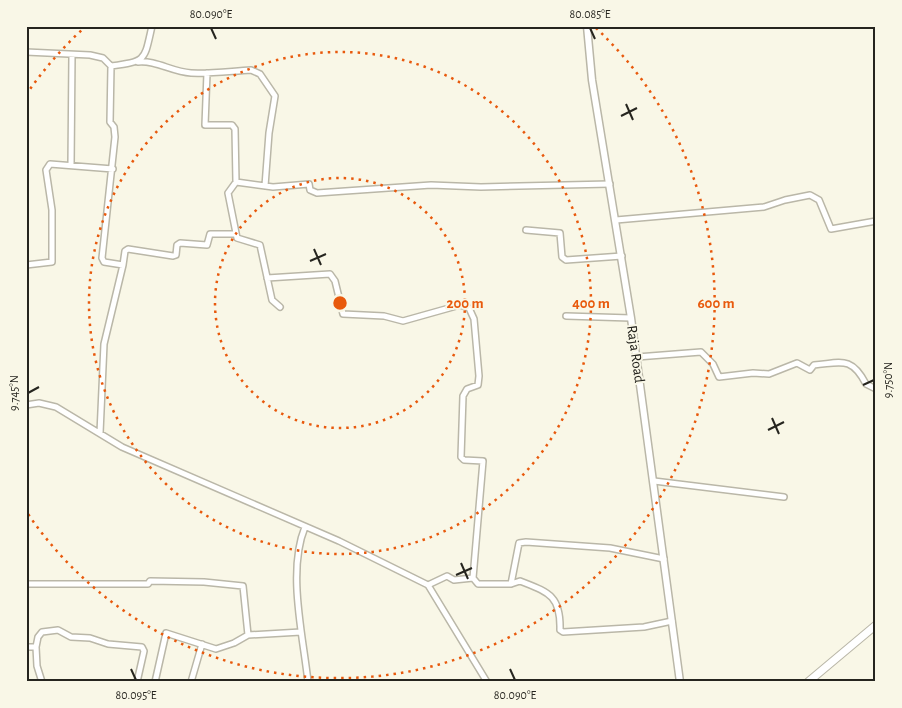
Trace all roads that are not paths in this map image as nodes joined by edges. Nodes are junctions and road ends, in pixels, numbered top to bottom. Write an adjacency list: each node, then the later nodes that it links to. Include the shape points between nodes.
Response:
1 (152, 26): 5 (street, via 145,56)
2 (587, 26): 11 (street, Raja Road, via 592,80)
3 (26, 52): 4 (street)
4 (72, 55): 6 (street, via 103,58); 8 (street)
5 (138, 62): 6 (street); 7 (street, via 149,61 183,72)
6 (111, 66): 9 (street, via 110,122 115,137)
7 (207, 73): 10 (street, via 205,125 232,125 235,129); 12 (street, via 251,70 260,74 275,96)
8 (71, 165): 9 (street); 18 (street, via 50,164 46,170 52,210 52,262)
9 (113, 169): 19 (street, via 102,258 104,262)
10 (236, 182): 12 (street); 16 (street, via 228,194)
11 (610, 184): 12 (street, via 414,185 317,193 310,190 309,184); 13 (street, Raja Road)
12 (265, 186)
13 (616, 220): 14 (street, via 764,207 810,195 819,200 831,228); 17 (street, Raja Road)
14 (876, 221)
15 (526, 230): 17 (street, via 560,233 562,257 566,260)
16 (235, 234): 19 (street, via 210,234 207,245 180,243 173,256 128,249); 20 (street, via 237,238 260,245)
17 (622, 256): 23 (street, Raja Road)
18 (26, 265)
19 (123, 265): 27 (street, via 104,344)
20 (267, 278): 21 (street, via 272,300); 32 (street, via 330,274 335,281 343,314 384,316 403,321 460,305 469,308 474,319 479,376 478,385 467,389 463,396 461,457 483,461)
21 (280, 307)
22 (566, 316): 23 (street)
23 (631, 318): 24 (street, Raja Road)
24 (637, 357): 25 (street, via 701,352 713,364 719,377 769,374 797,363 810,370 814,365 839,360 847,362 866,384); 28 (street, Raja Road)
25 (876, 389)
26 (26, 405): 27 (street, via 39,403 56,407)
27 (100, 433): 30 (street, via 122,447)
28 (654, 481): 29 (street); 31 (street, Raja Road)
29 (784, 497)
30 (305, 527): 35 (street); 38 (street, via 299,542 297,568)
31 (664, 559): 34 (street, via 610,548 519,543); 36 (street, Raja Road)
32 (473, 578): 34 (street, via 478,584); 35 (street, via 454,580 447,576)
33 (26, 584): 39 (street, via 148,584 150,580 243,586)
34 (511, 584): 36 (street, via 520,581 548,592 557,603 560,630 563,632 644,627)
35 (428, 586): 48 (street)
36 (672, 621): 49 (street, Raja Road)
37 (876, 625): 50 (main road)
38 (301, 632): 39 (street); 47 (street)
39 (248, 635): 40 (street, via 222,648)
40 (202, 644): 45 (street, via 166,633); 46 (street)
41 (26, 647): 42 (street)
42 (36, 647): 43 (street); 44 (street, via 42,632 58,630 71,637 142,647 144,651)
43 (42, 682)
44 (137, 682)
45 (156, 682)
46 (192, 682)
47 (308, 682)
48 (487, 682)
49 (680, 682)
50 (808, 682)

